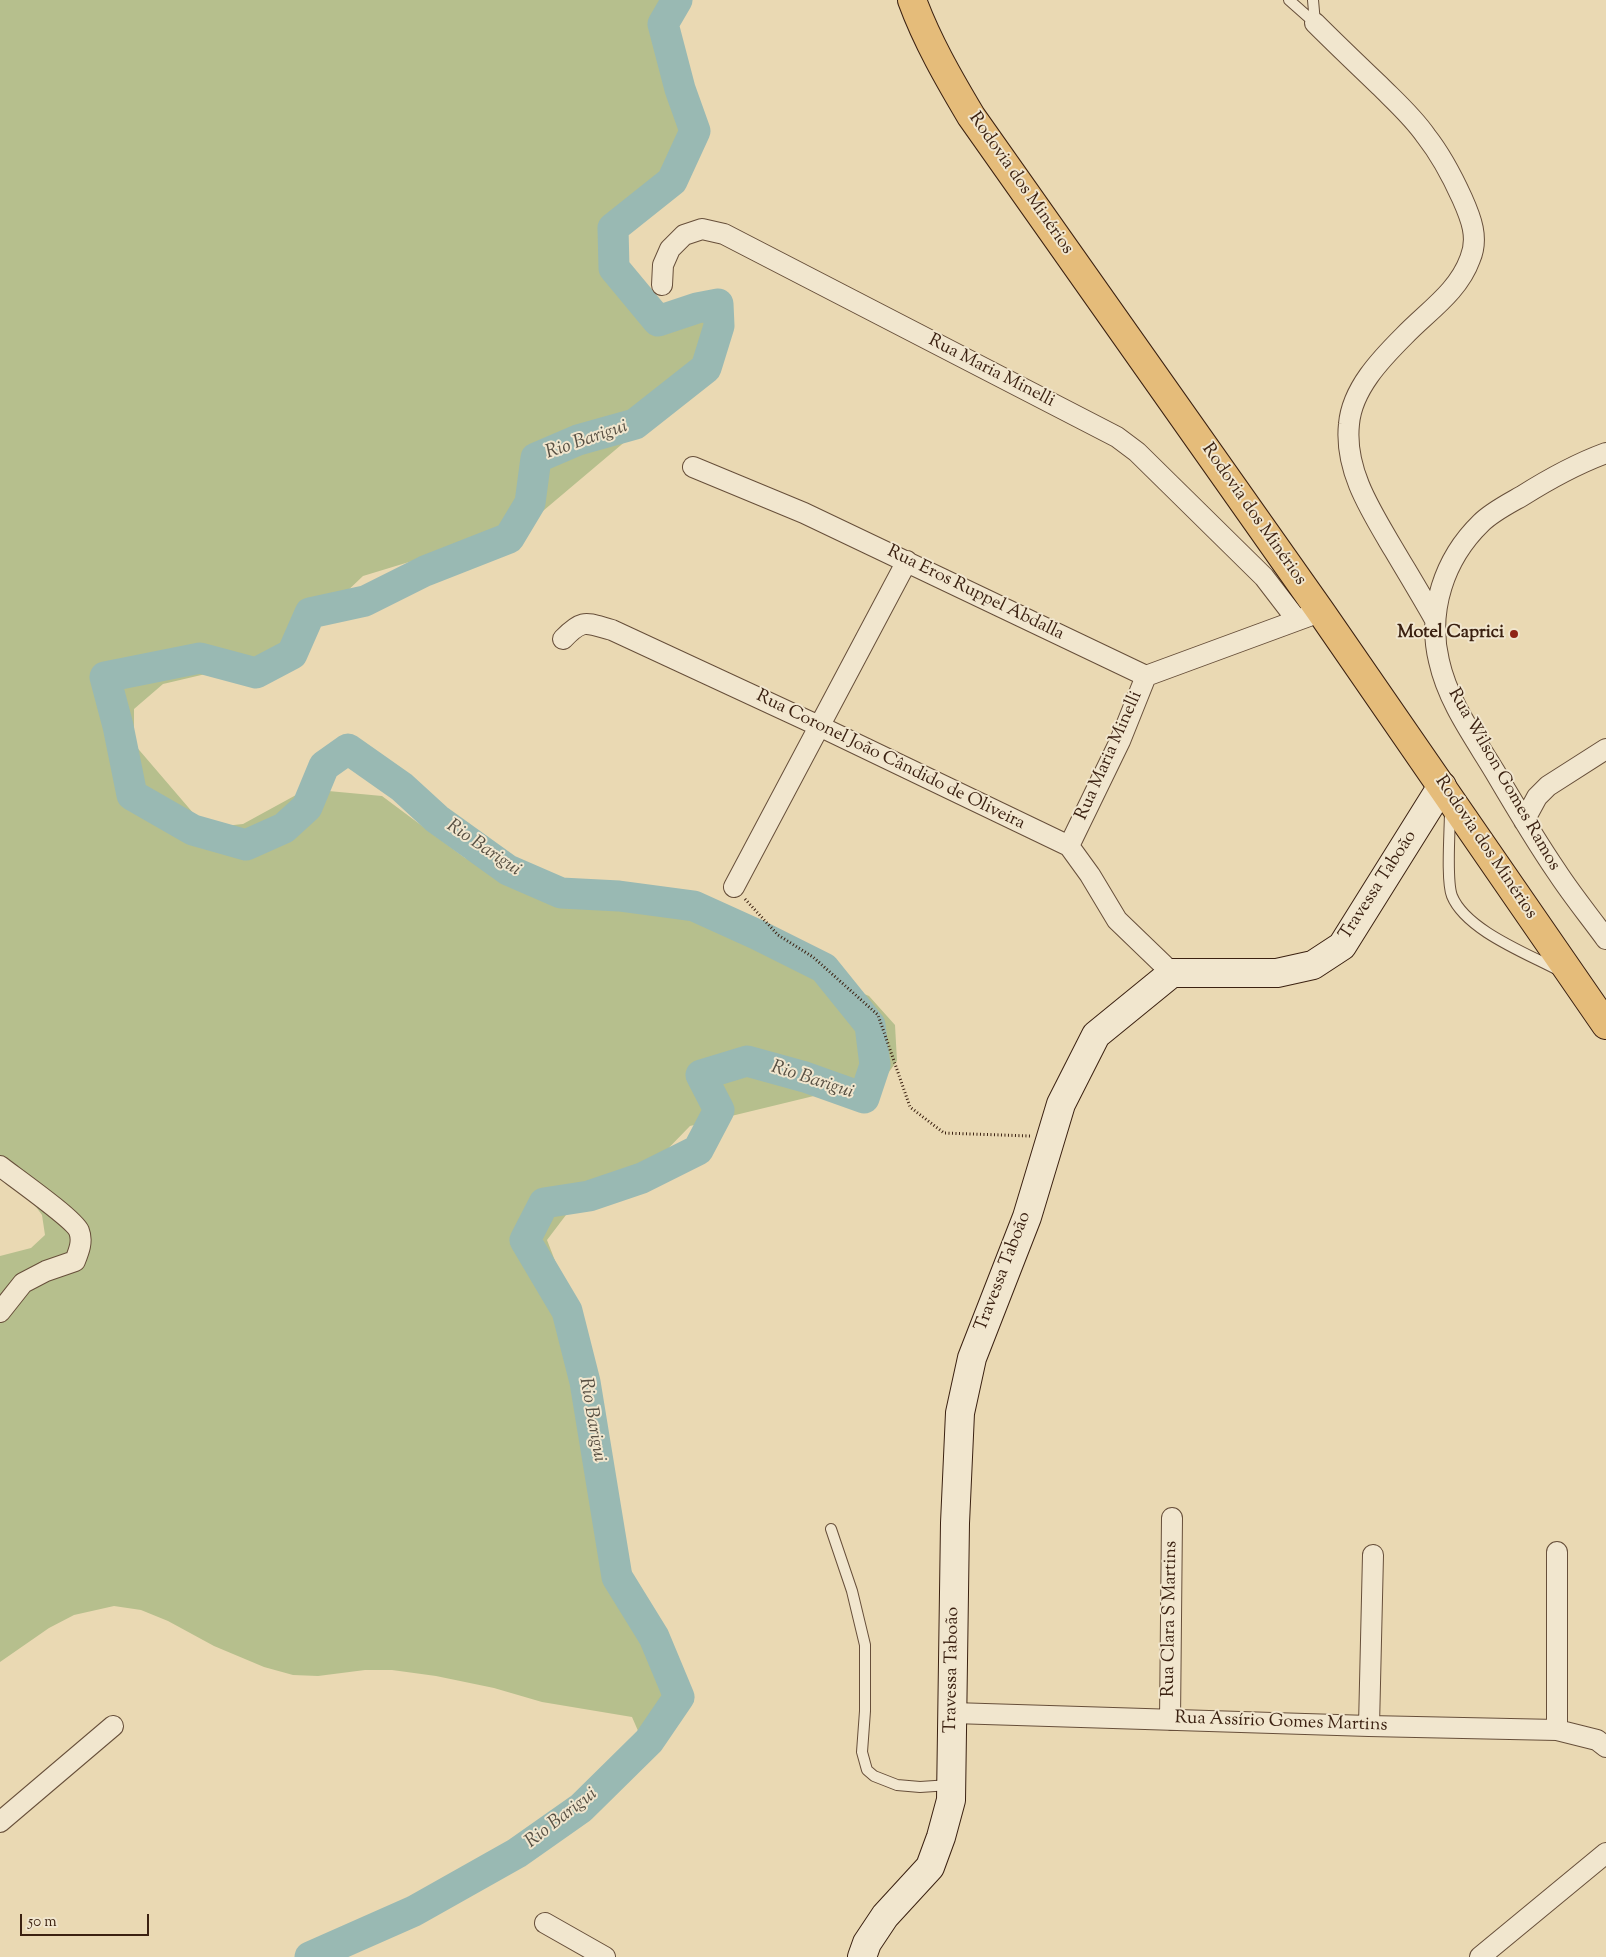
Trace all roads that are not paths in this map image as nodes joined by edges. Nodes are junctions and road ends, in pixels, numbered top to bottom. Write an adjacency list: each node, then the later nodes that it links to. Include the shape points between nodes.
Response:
1 (912, 0): 9 (main road, Rodovia dos Minérios, via 943,69 971,116)
2 (1289, 0): 4 (lane)
3 (1313, 0): 4 (lane)
4 (1315, 23): 10 (street, via 1425,134 1452,175 1472,223 1475,240 1463,276 1385,355 1367,378 1348,422 1352,466 1362,491)
5 (662, 285): 9 (street, Rua Maria Minelli, via 663,265 670,249 684,235 702,229 724,234 1117,437 1137,452 1264,577)
6 (1606, 453): 10 (street, Rua Wilson Gomes Ramos, via 1548,480 1482,522 1468,537 1446,572)
7 (693, 466): 8 (street, Rua Eros Ruppel Abdalla)
8 (907, 561): 12 (street, Rua Eros Ruppel Abdalla); 13 (street)
9 (1309, 616): 12 (street, Rua Maria Minelli); 15 (main road, Rodovia dos Minérios)
10 (1434, 618): 16 (street, Rua Wilson Gomes Ramos, via 1439,662 1447,688)
11 (563, 638): 13 (street, Rua Coronel João Cândido de Oliveira, via 576,626 588,624 612,630)
12 (1146, 676): 17 (street, Rua Maria Minelli, via 1120,741)
13 (819, 726): 17 (street, Rua Coronel João Cândido de Oliveira); 18 (street)
14 (1606, 749): 16 (street, via 1548,786 1537,797)
15 (1446, 792): 20 (street, Travessa Taboão, via 1342,946 1313,965 1276,973); 21 (main road, Rodovia dos Minérios); 21 (lane, via 1452,895 1466,916 1482,930)
16 (1524, 820): 19 (street, Rua Wilson Gomes Ramos, via 1558,875)
17 (1069, 846): 20 (street, Rua Coronel João Cândido de Oliveira, via 1117,920)
18 (734, 888)
19 (1606, 940)
20 (1172, 973): 29 (street, Travessa Taboão, via 1096,1035 1061,1104 1027,1217 972,1358 960,1413)
21 (1574, 978): 22 (main road, Rodovia dos Minérios)
22 (1601, 1012)
23 (0, 1166): 24 (street, via 69,1219 79,1230 81,1245 75,1261 23,1283)
24 (0, 1312)
25 (1172, 1518): 30 (street, Rua Clara S Martins)
26 (831, 1529): 35 (lane, via 852,1591 865,1645 862,1752 867,1770 897,1785)
27 (1557, 1552): 33 (street)
28 (1373, 1555): 32 (street)
29 (953, 1713): 30 (street, Rua Assírio Gomes Martins); 35 (street, Travessa Taboão)
30 (1170, 1720): 32 (street, Rua Assírio Gomes Martins)
31 (113, 1726): 36 (street)
32 (1369, 1726): 33 (street, Rua Assírio Gomes Martins)
33 (1557, 1730): 34 (street, Rua Assírio Gomes Martins, via 1597,1740)
34 (1606, 1747)
35 (951, 1785): 40 (street, Travessa Taboão, via 951,1800 930,1867 885,1916)
36 (0, 1822)
37 (1606, 1853): 41 (street)
38 (545, 1923): 39 (street)
39 (605, 1957)
40 (862, 1957)
41 (1480, 1957)

